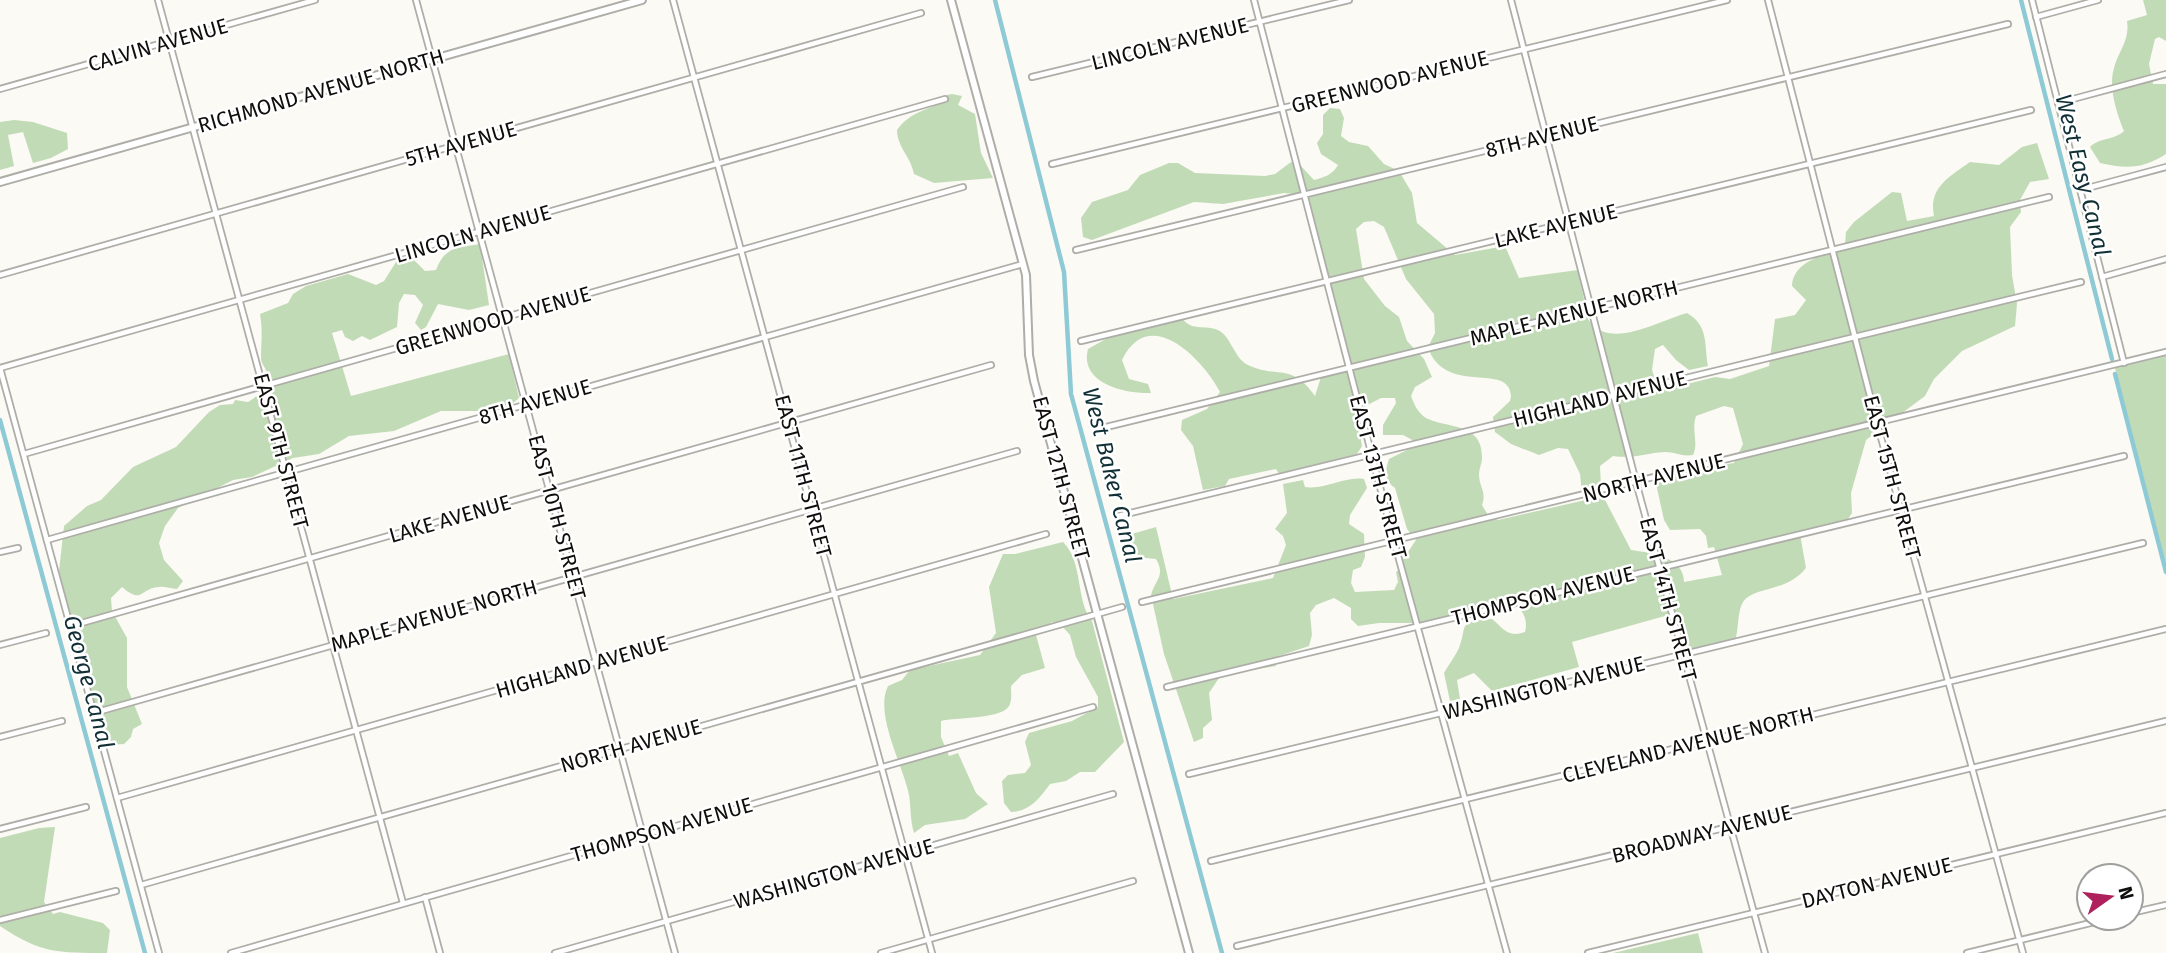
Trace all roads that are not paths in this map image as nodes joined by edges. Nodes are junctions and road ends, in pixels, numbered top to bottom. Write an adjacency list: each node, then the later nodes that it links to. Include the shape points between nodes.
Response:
1 (158, 0): 18 (street, EAST 9TH STREET)
2 (316, 0): 18 (street, CALVIN AVENUE)
3 (416, 0): 20 (street, EAST 10TH STREET)
4 (642, 0): 20 (street, RICHMOND AVENUE NORTH)
5 (673, 0): 24 (street, EAST 11TH STREET)
6 (951, 0): 49 (street, EAST 12TH STREET)
7 (1254, 0): 16 (street, EAST 13TH STREET)
8 (1349, 0): 16 (street, LINCOLN AVENUE)
9 (1511, 0): 19 (street, EAST 14TH STREET)
10 (1727, 0): 19 (street, GREENWOOD AVENUE)
11 (1768, 0): 23 (street, EAST 15TH STREET)
12 (2032, 0): 15 (street)
13 (2098, 0): 15 (street)
14 (921, 13): 24 (street, 5TH AVENUE)
15 (2036, 17): 27 (street)
16 (1259, 22): 22 (street, LINCOLN AVENUE); 28 (street, EAST 13TH STREET)
17 (2008, 24): 23 (street, 8TH AVENUE)
18 (169, 41): 25 (street, CALVIN AVENUE); 30 (street, EAST 9TH STREET)
19 (1524, 50): 28 (street, GREENWOOD AVENUE); 31 (street, EAST 14TH STREET)
20 (432, 60): 30 (street, RICHMOND AVENUE NORTH); 32 (street, EAST 10TH STREET)
21 (2166, 74): 27 (street)
22 (1032, 77)
23 (1788, 77): 31 (street, 8TH AVENUE); 35 (street, EAST 15TH STREET)
24 (695, 78): 32 (street, 5TH AVENUE); 33 (street, EAST 11TH STREET)
25 (0, 89)
26 (945, 99): 33 (street, LINCOLN AVENUE)
27 (2058, 103): 39 (street)
28 (1282, 108): 34 (street, GREENWOOD AVENUE); 40 (street, EAST 13TH STREET)
29 (2031, 110): 35 (street, LAKE AVENUE)
30 (192, 128): 37 (street, RICHMOND AVENUE NORTH); 42 (street, EAST 9TH STREET)
31 (1546, 136): 40 (street, 8TH AVENUE); 43 (street, EAST 14TH STREET)
32 (455, 145): 42 (street, 5TH AVENUE); 44 (street, EAST 10TH STREET)
33 (718, 164): 44 (street, LINCOLN AVENUE); 45 (street, EAST 11TH STREET)
34 (1052, 164)
35 (1810, 164): 43 (street, LAKE AVENUE); 47 (street, EAST 15TH STREET)
36 (2166, 166): 39 (street)
37 (0, 183)
38 (963, 187): 45 (street, GREENWOOD AVENUE)
39 (2080, 190): 51 (street)
40 (1304, 195): 46 (street, 8TH AVENUE); 52 (street, EAST 13TH STREET)
41 (2049, 197): 47 (street, MAPLE AVENUE NORTH)
42 (216, 214): 50 (street, 5TH AVENUE); 54 (street, EAST 9TH STREET)
43 (1568, 223): 52 (street, LAKE AVENUE); 55 (street, EAST 14TH STREET)
44 (479, 232): 54 (street, LINCOLN AVENUE); 56 (street, EAST 10TH STREET)
45 (742, 250): 56 (street, GREENWOOD AVENUE); 57 (street, EAST 11TH STREET)
46 (1076, 250)
47 (1833, 250): 55 (street, MAPLE AVENUE NORTH); 58 (street, EAST 15TH STREET)
48 (2166, 259): 51 (street)
49 (1023, 263): 57 (street, 8TH AVENUE); 94 (street, EAST 12TH STREET, via 1029,296 1030,363)
50 (0, 275)
51 (2102, 277): 61 (street)
52 (1327, 281): 59 (street, LAKE AVENUE); 64 (street, EAST 13TH STREET)
53 (2081, 282): 58 (street, HIGHLAND AVENUE)
54 (239, 300): 63 (street, LINCOLN AVENUE); 65 (street, EAST 9TH STREET)
55 (1591, 309): 64 (street, MAPLE AVENUE NORTH); 66 (street, EAST 14TH STREET)
56 (503, 318): 65 (street, GREENWOOD AVENUE); 67 (street, EAST 10TH STREET)
57 (765, 336): 67 (street, 8TH AVENUE); 68 (street, EAST 11TH STREET)
58 (1855, 337): 66 (street, HIGHLAND AVENUE); 69 (street, EAST 15TH STREET)
59 (1081, 341)
60 (2166, 352): 61 (street, NORTH AVENUE)
61 (2124, 363): 69 (street, NORTH AVENUE)
62 (990, 365): 68 (street, LAKE AVENUE)
63 (0, 368): 72 (street)
64 (1349, 368): 70 (street, MAPLE AVENUE NORTH); 73 (street, EAST 13TH STREET)
65 (263, 386): 72 (street, GREENWOOD AVENUE); 75 (street, EAST 9TH STREET)
66 (1613, 396): 73 (street, HIGHLAND AVENUE); 76 (street, EAST 14TH STREET)
67 (526, 404): 75 (street, 8TH AVENUE); 77 (street, EAST 10TH STREET)
68 (789, 423): 77 (street, LAKE AVENUE); 78 (street, EAST 11TH STREET)
69 (1877, 423): 76 (street, NORTH AVENUE); 79 (street, EAST 15TH STREET)
70 (1098, 429)
71 (1017, 450): 78 (street, MAPLE AVENUE NORTH)
72 (24, 454): 82 (street)
73 (1372, 454): 80 (street, HIGHLAND AVENUE); 83 (street, EAST 13TH STREET)
74 (2124, 456): 79 (street, THOMPSON AVENUE)
75 (286, 472): 82 (street, 8TH AVENUE); 87 (street, EAST 9TH STREET)
76 (1636, 482): 83 (street, NORTH AVENUE); 88 (street, EAST 14TH STREET)
77 (549, 490): 87 (street, LAKE AVENUE); 89 (street, EAST 10TH STREET)
78 (812, 509): 89 (street, MAPLE AVENUE NORTH); 90 (street, EAST 11TH STREET)
79 (1901, 509): 88 (street, THOMPSON AVENUE); 91 (street, EAST 15TH STREET)
80 (1118, 516)
81 (1046, 534): 90 (street, HIGHLAND AVENUE)
82 (47, 540): 95 (street)
83 (1394, 541): 92 (street, NORTH AVENUE); 96 (street, EAST 13TH STREET)
84 (2143, 543): 91 (street, WASHINGTON AVENUE)
85 (18, 548): 86 (street)
86 (0, 552)
87 (310, 559): 95 (street, LAKE AVENUE); 100 (street, EAST 9TH STREET)
88 (1659, 568): 96 (street, THOMPSON AVENUE); 101 (street, EAST 14TH STREET)
89 (573, 576): 100 (street, MAPLE AVENUE NORTH); 102 (street, EAST 10TH STREET)
90 (835, 595): 102 (street, HIGHLAND AVENUE); 103 (street, EAST 11TH STREET)
91 (1925, 596): 101 (street, WASHINGTON AVENUE); 104 (street, EAST 15TH STREET)
92 (1142, 602)
93 (1122, 607): 94 (street, NORTH AVENUE)
94 (1097, 613): 103 (street, NORTH AVENUE); 153 (street, EAST 12TH STREET)
95 (71, 626): 107 (street)
96 (1417, 627): 105 (street, THOMPSON AVENUE); 108 (street, EAST 13TH STREET)
97 (2166, 629): 104 (street, CLEVELAND AVENUE NORTH)
98 (46, 633): 99 (street)
99 (0, 645)
100 (333, 645): 107 (street, MAPLE AVENUE NORTH); 111 (street, EAST 9TH STREET)
101 (1683, 654): 108 (street, WASHINGTON AVENUE); 113 (street, EAST 14TH STREET)
102 (596, 663): 111 (street, HIGHLAND AVENUE); 114 (street, EAST 10TH STREET)
103 (859, 681): 114 (street, NORTH AVENUE); 115 (street, EAST 11TH STREET)
104 (1948, 682): 113 (street, CLEVELAND AVENUE NORTH); 116 (street, EAST 15TH STREET)
105 (1167, 687)
106 (1093, 707): 115 (street, THOMPSON AVENUE)
107 (94, 713): 119 (street)
108 (1441, 713): 117 (street, WASHINGTON AVENUE); 120 (street, EAST 13TH STREET)
109 (62, 721): 112 (street)
110 (2166, 721): 116 (street, BROADWAY AVENUE)
111 (357, 731): 119 (street, HIGHLAND AVENUE); 123 (street, EAST 9TH STREET)
112 (0, 737)
113 (1707, 740): 120 (street, CLEVELAND AVENUE NORTH); 124 (street, EAST 14TH STREET)
114 (620, 749): 123 (street, NORTH AVENUE); 126 (street, EAST 10TH STREET)
115 (882, 767): 126 (street, THOMPSON AVENUE); 127 (street, EAST 11TH STREET)
116 (1972, 768): 124 (street, BROADWAY AVENUE); 128 (street, EAST 15TH STREET)
117 (1189, 774)
118 (1113, 794): 127 (street, WASHINGTON AVENUE)
119 (117, 798): 131 (street)
120 (1465, 799): 129 (street, CLEVELAND AVENUE NORTH); 132 (street, EAST 13TH STREET)
121 (86, 807): 125 (street)
122 (2166, 813): 128 (street, DAYTON AVENUE)
123 (380, 817): 131 (street, NORTH AVENUE); 135 (street, EAST 9TH STREET)
124 (1730, 827): 132 (street, BROADWAY AVENUE); 138 (street, EAST 14TH STREET)
125 (0, 829)
126 (643, 835): 134 (street, THOMPSON AVENUE); 140 (street, EAST 10TH STREET)
127 (905, 853): 140 (street, WASHINGTON AVENUE); 142 (street, EAST 11TH STREET)
128 (1996, 854): 138 (street, DAYTON AVENUE); 143 (street, EAST 15TH STREET)
129 (1211, 861)
130 (1133, 881): 142 (street)
131 (141, 885): 146 (street)
132 (1489, 885): 144 (street, BROADWAY AVENUE); 154 (street, EAST 13TH STREET)
133 (116, 891): 139 (street)
134 (425, 897): 135 (street, THOMPSON AVENUE); 148 (street)
135 (403, 903): 145 (street, THOMPSON AVENUE)
136 (2166, 905): 137 (street)
137 (2145, 910)
138 (1754, 913): 155 (street, DAYTON AVENUE); 156 (street, EAST 14TH STREET)
139 (0, 920)
140 (666, 922): 149 (street, WASHINGTON AVENUE); 150 (street, EAST 10TH STREET)
141 (2075, 927): 143 (street)
142 (928, 940): 151 (street); 152 (street, EAST 11TH STREET)
143 (2020, 940): 157 (street); 158 (street, EAST 15TH STREET)
144 (1237, 946)
145 (243, 951): 147 (street, THOMPSON AVENUE)
146 (159, 953)
147 (231, 953)
148 (440, 953)
149 (555, 953)
150 (675, 953)
151 (881, 953)
152 (932, 953)
153 (1189, 953)
154 (1507, 953)
155 (1588, 953)
156 (1765, 953)
157 (1967, 953)
158 (2023, 953)

